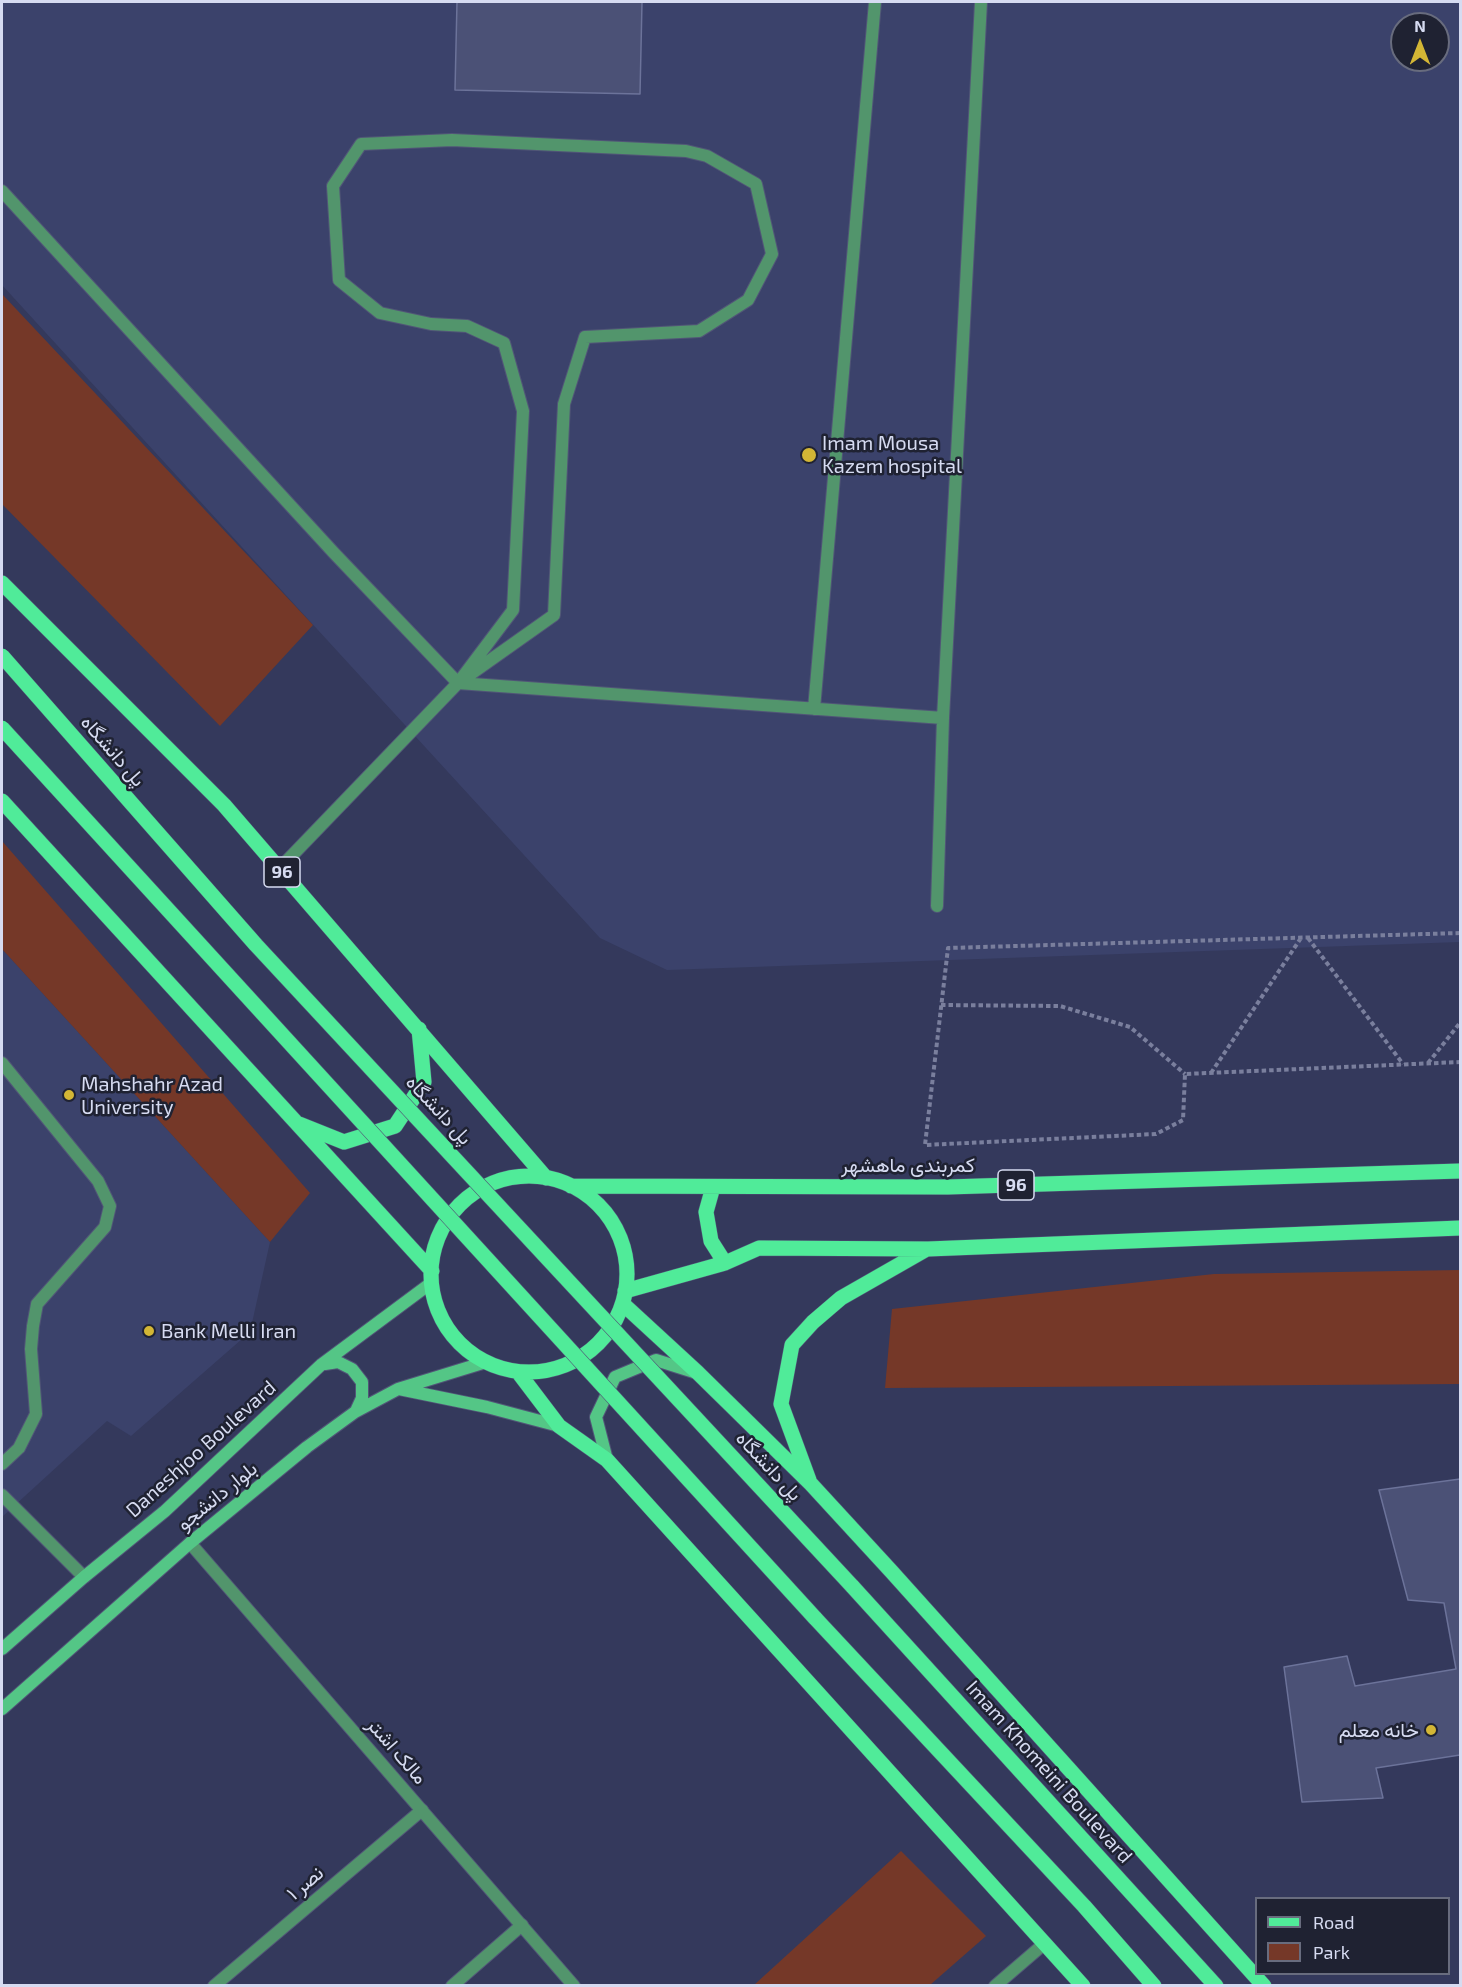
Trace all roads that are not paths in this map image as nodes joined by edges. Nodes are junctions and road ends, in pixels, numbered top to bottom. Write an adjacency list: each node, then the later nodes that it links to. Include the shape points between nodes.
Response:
1 (875, 2): 7 (street)
2 (981, 2): 8 (street)
3 (2, 191): 6 (street)
4 (2, 583): 11 (main road, 96, via 224,806)
5 (2, 656): 38 (main road, پل دانشگاه, bridge, via 256,945)
6 (458, 683): 6 (street, via 554,615 564,404 585,337 699,331 748,300 772,254 756,184 707,156 686,151 452,140 361,144 333,186 339,280 380,313 431,324 467,326 504,343 523,411 513,610); 7 (street); 11 (street)
7 (814, 710): 8 (street)
8 (942, 718): 12 (street)
9 (2, 728): 49 (main road, bridge)
10 (2, 801): 15 (main road, 96)
11 (279, 869): 13 (main road, 96)
12 (937, 906)
13 (418, 1029): 15 (main road, via 424,1082 395,1126 344,1142); 17 (main road, 96)
14 (3, 1069): 33 (street, via 98,1181 110,1206 105,1227 38,1304 31,1348 36,1414 19,1448)
15 (294, 1122): 23 (main road, 96)
16 (1461, 1171): 19 (main road, کمربندی ماهشهر / 96, via 948,1187)
17 (546, 1178): 18 (main road, 96); 23 (main road, 96, via 513,1178 473,1194 454,1211 440,1233)
18 (571, 1186): 19 (main road, کمربندی ماهشهر / 96); 24 (main road, 96, via 595,1201 613,1223 624,1249 628,1276)
19 (713, 1187): 22 (main road, via 706,1212 711,1241)
20 (1461, 1228): 21 (main road)
21 (928, 1249): 22 (main road, via 759,1248); 34 (main road, via 841,1298 792,1345 781,1404)
22 (725, 1263): 24 (main road)
23 (431, 1277): 25 (main road, 96, via 437,1309 450,1332 469,1352); 26 (main road, Daneshjoo Boulevard)
24 (624, 1298): 27 (main road, 96, via 614,1324 583,1357 562,1367); 28 (main road)
25 (486, 1362): 27 (main road, 96); 29 (main road, بلوار دانشجو)
26 (322, 1364): 30 (main road, via 338,1362 352,1369 362,1382 363,1398); 37 (main road, Daneshjoo Boulevard, via 165,1512)
27 (518, 1372): 31 (main road)
28 (698, 1373): 32 (main road, via 656,1360 615,1377 596,1417); 34 (main road)
29 (398, 1389): 30 (main road, بلوار دانشجو); 31 (main road)
30 (355, 1412): 36 (main road, بلوار دانشجو)
31 (559, 1426): 32 (main road)
32 (607, 1460): 43 (main road)
33 (2, 1464)
34 (811, 1484): 51 (main road)
35 (2, 1495): 37 (street)
36 (190, 1543): 40 (main road, بلوار دانشجو); 41 (street, مالک اشتر)
37 (84, 1577): 39 (main road, Daneshjoo Boulevard)
38 (852, 1586): 50 (main road, Imam Khomeini Boulevard)
39 (2, 1649)
40 (2, 1709)
41 (422, 1810): 42 (street, مالک اشتر); 44 (street, نصر ۱)
42 (522, 1925): 45 (street); 46 (street, مالک اشتر)
43 (1045, 1944): 47 (street); 48 (main road)
44 (214, 1986)
45 (452, 1986)
46 (574, 1986)
47 (995, 1986)
48 (1083, 1986)
49 (1154, 1986)
50 (1215, 1986)
51 (1264, 1986)

